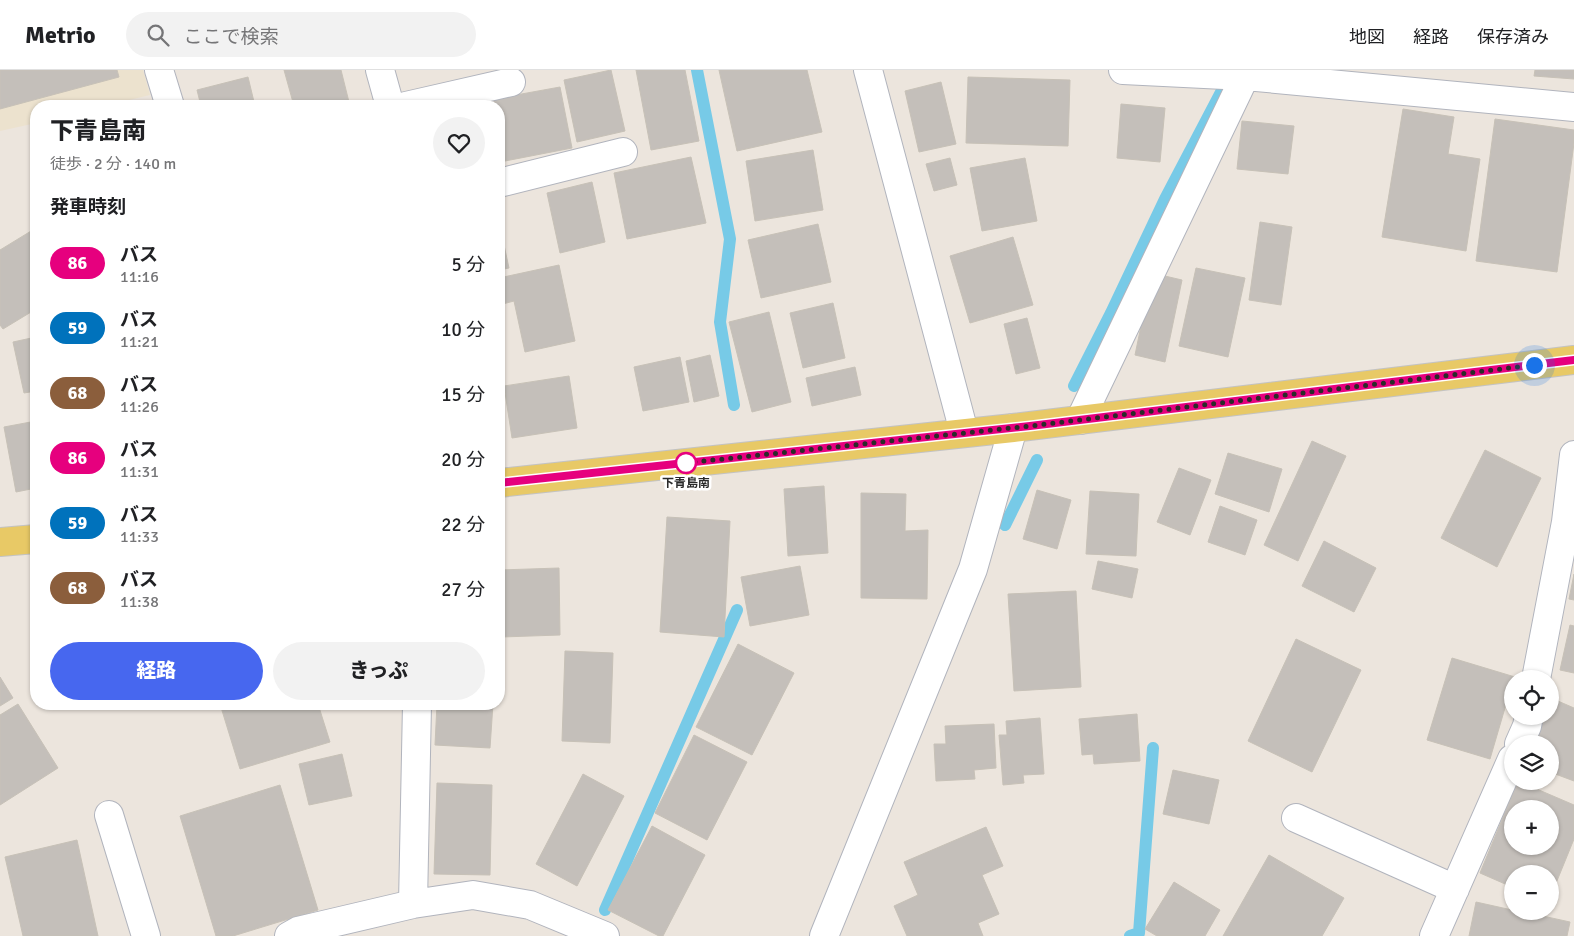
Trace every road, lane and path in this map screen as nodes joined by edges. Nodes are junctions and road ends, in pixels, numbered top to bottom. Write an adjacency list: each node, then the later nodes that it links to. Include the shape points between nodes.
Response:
1 (159, 70): 7 (street)
2 (380, 70): 8 (street)
3 (868, 70): 16 (street)
4 (1123, 70): 5 (street)
5 (1246, 73): 10 (street); 14 (street)
6 (512, 82): 9 (street)
7 (168, 100)
8 (388, 100)
9 (432, 100)
10 (1574, 107)
11 (623, 152): 12 (street)
12 (505, 181)
13 (1574, 360): 14 (main road)
14 (1080, 420): 15 (main road)
15 (1013, 428): 16 (main road); 31 (street, via 973,569)
16 (964, 432): 18 (main road)
17 (1574, 455): 21 (street, via 1566,522)
18 (505, 482)
19 (30, 540): 20 (main road)
20 (0, 542)
21 (1538, 670)
22 (417, 710): 27 (street)
23 (1504, 777): 26 (street)
24 (109, 815): 28 (street)
25 (1296, 818): 26 (street)
26 (1455, 889): 32 (street)
27 (413, 904): 29 (street, via 298,931); 30 (street, via 474,895 530,905)
28 (146, 936)
29 (290, 936)
30 (605, 936)
31 (824, 936)
32 (1434, 936)

